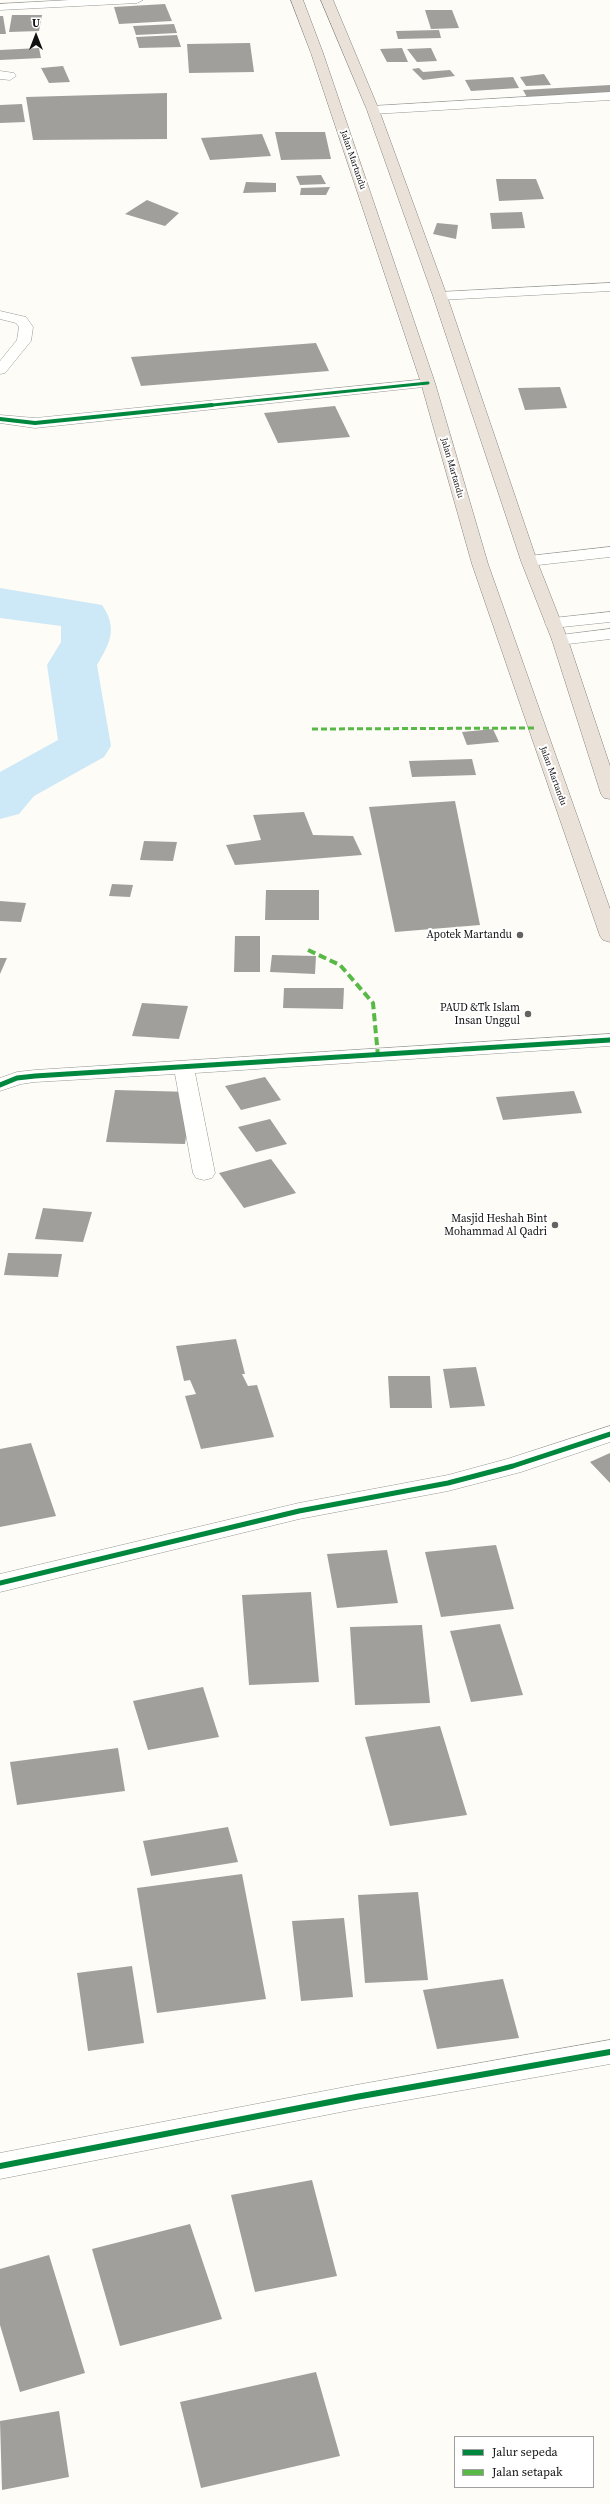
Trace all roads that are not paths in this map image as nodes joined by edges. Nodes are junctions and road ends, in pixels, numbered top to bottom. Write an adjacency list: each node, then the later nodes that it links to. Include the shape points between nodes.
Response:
1 (127, 0): 2 (street); 5 (street)
2 (137, 0)
3 (297, 0): 7 (highway, Jalan Martandu)
4 (327, 0): 7 (highway, Jalan Martandu)
5 (80, 1): 6 (street)
6 (0, 7)
7 (333, 52): 9 (highway, Jalan Martandu); 14 (highway, Jalan Martandu)
8 (610, 96): 9 (street)
9 (373, 110): 11 (highway, Jalan Martandu)
10 (610, 287): 11 (street)
11 (440, 296): 17 (highway, Jalan Martandu)
12 (0, 315): 13 (street, via 21,320 26,327 24,341)
13 (0, 370)
14 (428, 383): 15 (street, via 35,423); 23 (highway, Jalan Martandu, via 480,564)
15 (0, 419)
16 (610, 552): 17 (street)
17 (529, 561): 19 (highway, Jalan Martandu)
18 (610, 617): 19 (street)
19 (553, 623): 21 (highway, Jalan Martandu)
20 (610, 634): 21 (street)
21 (560, 640): 22 (highway, Jalan Martandu)
22 (610, 794)
23 (605, 908): 24 (highway, Jalan Martandu)
24 (610, 936)
25 (610, 1040): 26 (street)
26 (184, 1067): 27 (street, via 35,1076 17,1078); 28 (street)
27 (0, 1085)
28 (204, 1173)
29 (610, 1434): 30 (street, via 513,1466 448,1483 299,1511)
30 (0, 1583)
31 (610, 2052): 32 (street, via 356,2096)
32 (0, 2166)

